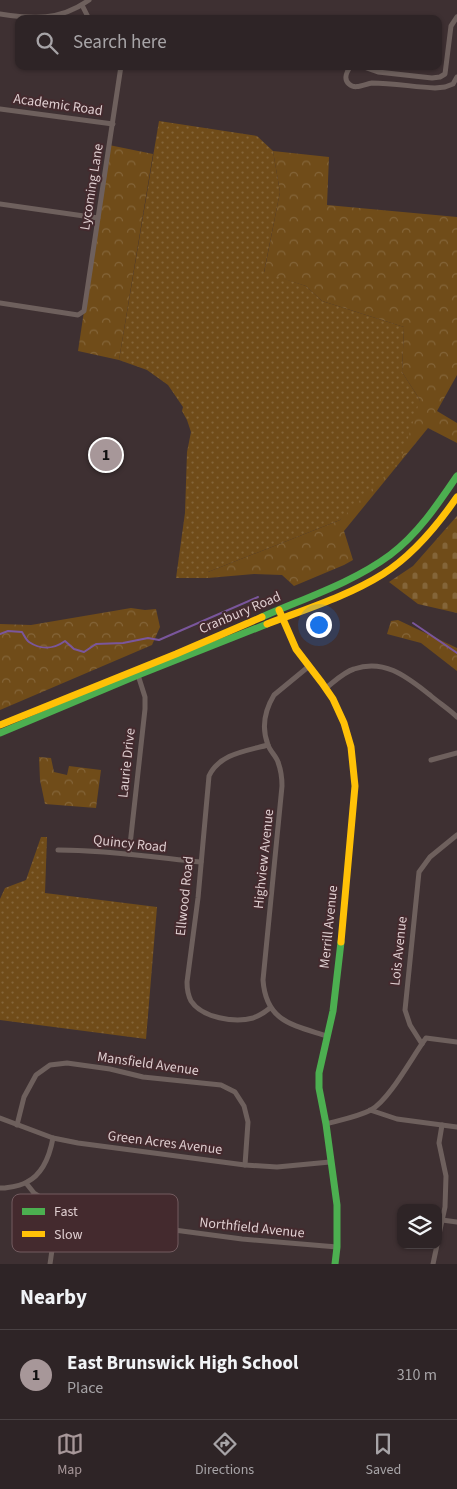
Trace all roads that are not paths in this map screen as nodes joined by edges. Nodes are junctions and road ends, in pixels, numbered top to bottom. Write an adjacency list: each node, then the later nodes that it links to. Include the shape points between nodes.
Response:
1 (89, 0): 2 (street)
2 (82, 5): 4 (street); 5 (street)
3 (0, 14): 6 (street)
4 (56, 15)
5 (87, 15)
6 (15, 16)
7 (457, 17): 11 (street, via 451,26 447,65)
8 (120, 70): 15 (street, Lycoming Lane)
9 (348, 70): 13 (street, via 347,80 354,86 370,83 435,88)
10 (373, 70): 11 (street, via 432,78)
11 (442, 76): 13 (street)
12 (457, 77): 13 (street)
13 (450, 86)
14 (0, 109): 15 (street, Academic Road)
15 (113, 124): 17 (street, Lycoming Lane)
16 (0, 204): 17 (street)
17 (98, 218): 18 (street, Lycoming Lane, via 84,311 78,315)
18 (0, 302)
19 (457, 476): 21 (main road, Cranbury Road, via 440,501 392,554 340,583)
20 (457, 497): 22 (main road, Cranbury Road, via 418,544 390,569 358,588)
21 (278, 610): 22 (main road, Merrill Avenue); 27 (main road, Cranbury Road)
22 (282, 618): 23 (main road, Merrill Avenue); 24 (main road, Cranbury Road)
23 (308, 667): 25 (main road, Merrill Avenue); 29 (street, Highview Avenue, via 279,690 271,701 264,726)
24 (138, 675): 28 (main road, Cranbury Road); 34 (street, Laurie Drive, via 145,709)
25 (326, 688): 26 (street, via 354,669 385,668 407,676); 37 (main road, Merrill Avenue, via 348,734 355,786 342,932)
26 (457, 717)
27 (0, 725)
28 (0, 733)
29 (268, 745): 35 (street, Ellwood Road, via 226,758 211,771); 36 (street, Highview Avenue, via 278,761 282,786 263,980)
30 (457, 753): 31 (street)
31 (432, 760)
32 (457, 835): 39 (street, Lois Avenue, via 430,857 419,872 405,1010)
33 (58, 850): 34 (street, Quincy Road)
34 (129, 854): 35 (street, Quincy Road)
35 (201, 862): 36 (street, Ellwood Road, via 186,982 188,995 199,1010 219,1018 253,1018)
36 (270, 1008): 37 (street, via 293,1025)
37 (327, 1036): 42 (main road, Merrill Avenue, via 319,1080)
38 (457, 1042): 39 (street, via 426,1038)
39 (422, 1044): 40 (street, via 386,1097)
40 (370, 1110): 42 (street); 44 (street, via 397,1119)
41 (0, 1118): 43 (street, Green Acres Avenue)
42 (326, 1124): 47 (main road, Merrill Avenue)
43 (18, 1125): 46 (street, Green Acres Avenue); 48 (street, Mansfield Avenue, via 24,1097 36,1076 50,1064 67,1063 143,1077 221,1085 235,1092 244,1106 248,1122)
44 (442, 1125): 45 (street); 52 (street, via 439,1143 446,1176)
45 (457, 1127)
46 (53, 1138): 48 (street, Green Acres Avenue); 49 (street, via 45,1161)
47 (330, 1162): 48 (street, Green Acres Avenue, via 277,1167); 55 (main road, Merrill Avenue)
48 (245, 1165)
49 (26, 1183): 50 (street); 51 (street, Northfield Avenue)
50 (0, 1188)
51 (36, 1194)
52 (442, 1220): 53 (street)
53 (457, 1222)
54 (178, 1230): 55 (street, Northfield Avenue)
55 (338, 1247): 57 (main road, Merrill Avenue)
56 (436, 1249): 58 (street)
57 (335, 1264)
58 (432, 1264)

